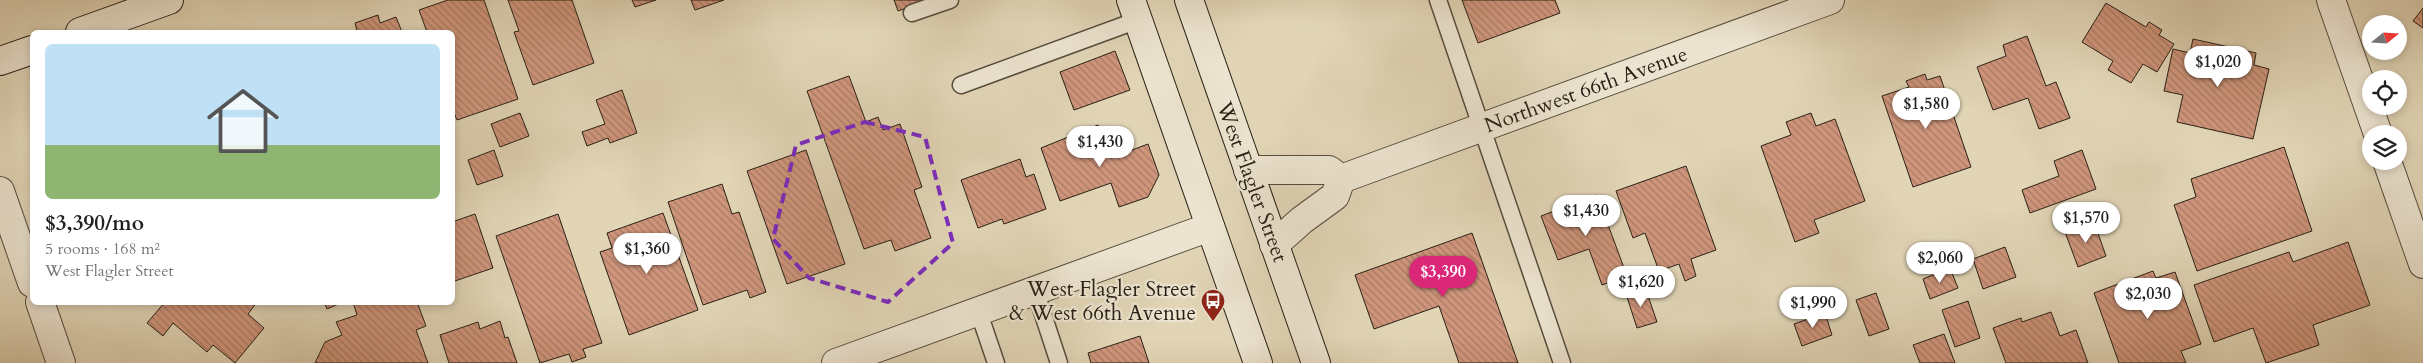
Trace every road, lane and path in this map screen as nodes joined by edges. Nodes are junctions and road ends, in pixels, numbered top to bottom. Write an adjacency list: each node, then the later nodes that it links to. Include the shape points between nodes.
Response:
1 (169, 0): 9 (street)
2 (950, 0): 8 (lane)
3 (1189, 0): 15 (street, West Flagler Street)
4 (1438, 0): 14 (lane)
5 (1830, 0): 14 (street, Northwest 66th Avenue)
6 (2331, 0): 13 (street)
7 (1135, 10): 12 (lane); 19 (street)
8 (912, 13)
9 (86, 30)
10 (30, 51): 11 (street)
11 (0, 61)
12 (961, 85)
13 (2375, 125)
14 (1482, 129): 17 (street, Northwest 66th Avenue); 32 (lane)
15 (1248, 170): 17 (street, via 1329,170); 20 (street, West Flagler Street)
16 (2390, 170): 21 (street)
17 (1341, 179): 20 (street, via 1335,196)
18 (0, 191): 22 (street)
19 (1210, 227): 23 (street); 30 (street)
20 (1274, 244): 31 (street, West Flagler Street)
21 (2423, 264)
22 (30, 277)
23 (1035, 290): 25 (street); 29 (lane)
24 (41, 305): 26 (street)
25 (978, 310): 27 (street); 28 (lane)
26 (61, 363)
27 (836, 363)
28 (996, 363)
29 (1059, 363)
30 (1258, 363)
31 (1316, 363)
32 (1562, 363)

